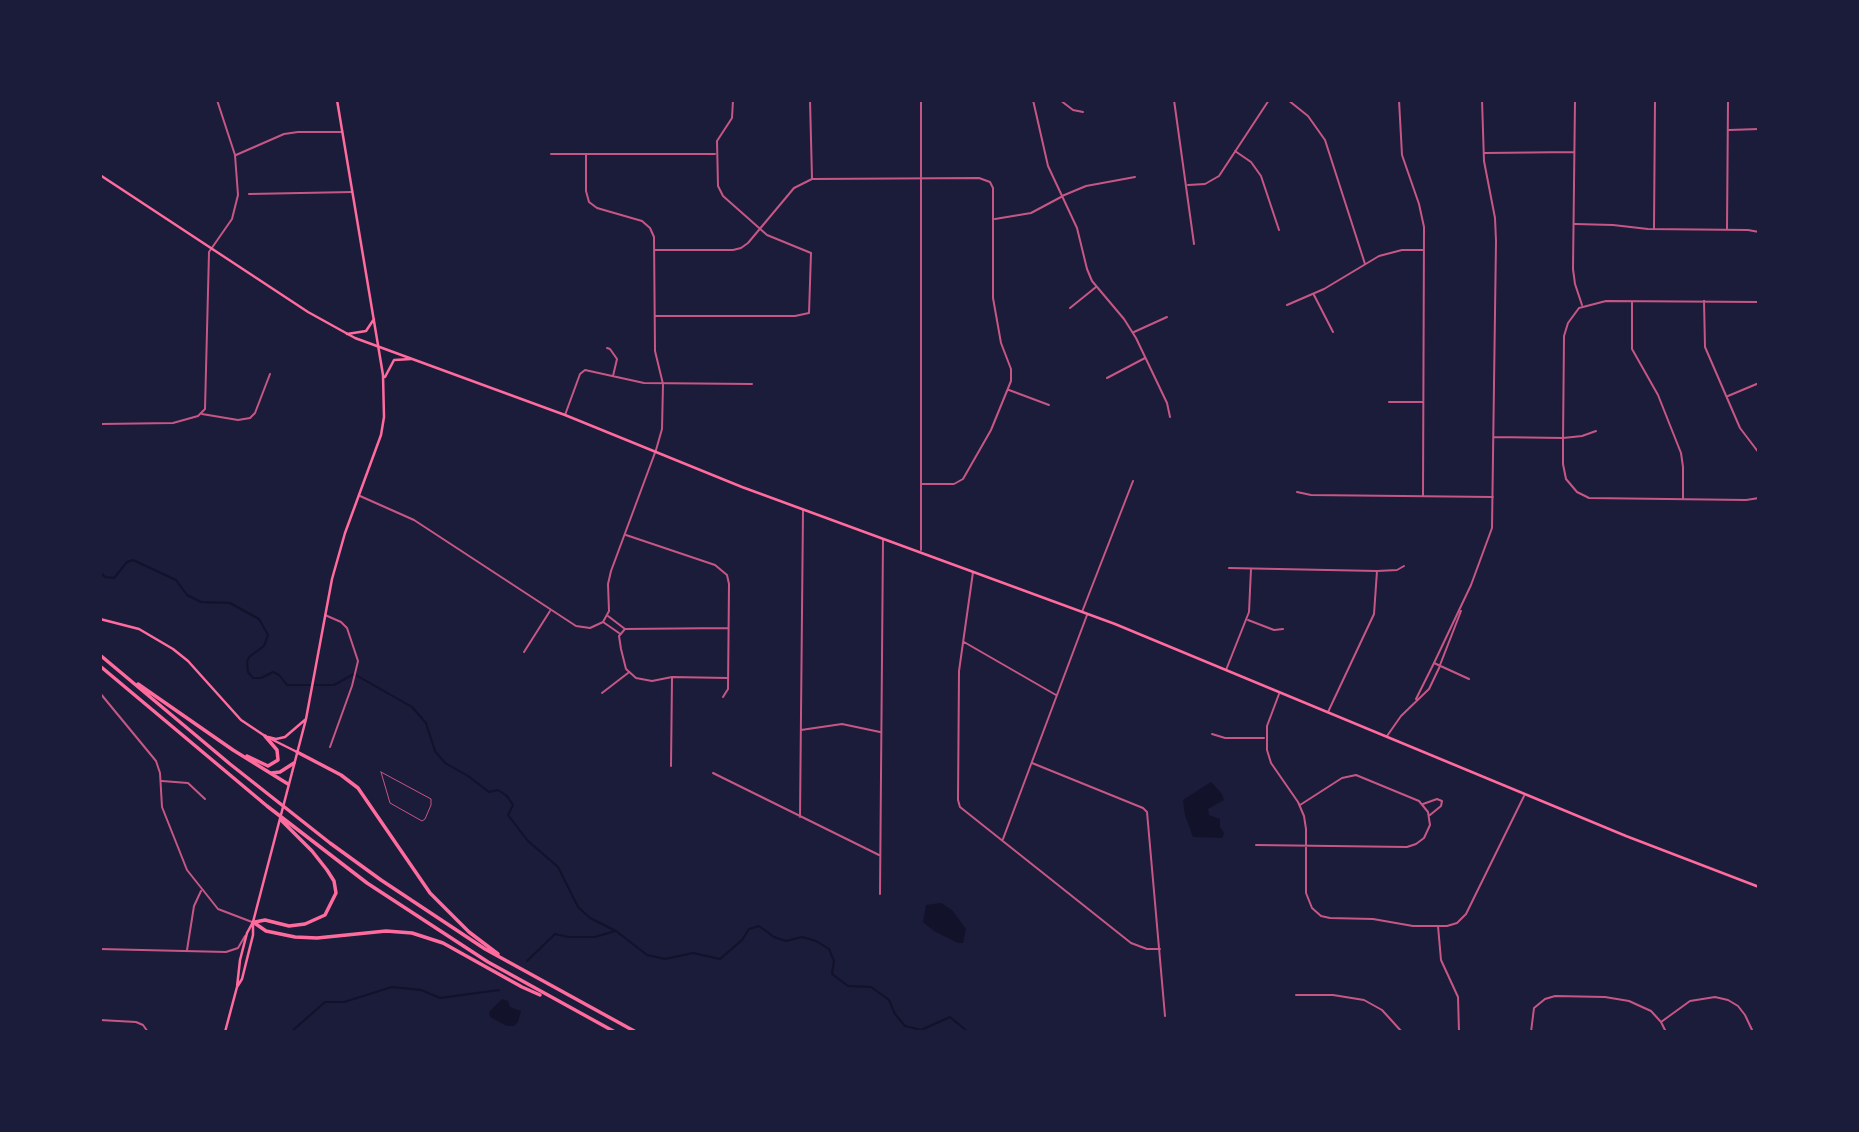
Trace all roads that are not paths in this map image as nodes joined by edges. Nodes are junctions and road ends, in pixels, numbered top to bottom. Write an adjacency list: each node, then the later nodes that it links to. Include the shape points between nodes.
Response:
1 (217, 100): 26 (street)
2 (337, 100): 19 (main road)
3 (733, 100): 25 (street, via 732,118 718,138)
4 (810, 100): 30 (street)
5 (921, 100): 29 (street)
6 (1033, 100): 34 (street, via 1048,166)
7 (1060, 100): 16 (street)
8 (1174, 100): 31 (street)
9 (1269, 100): 20 (street)
10 (1288, 100): 46 (street, via 1308,116 1325,140)
11 (1399, 100): 45 (street, via 1402,155 1421,209)
12 (1482, 100): 22 (street)
13 (1575, 100): 21 (street)
14 (1655, 100): 38 (street)
15 (1728, 100): 18 (street)
16 (1083, 112)
17 (1759, 129): 18 (street)
18 (1728, 130): 40 (street)
19 (343, 132): 26 (street, via 284,134); 32 (main road)
20 (1236, 151): 31 (street, via 1215,178 1202,185); 39 (street, via 1261,176)
21 (1575, 152): 22 (street); 36 (street)
22 (1483, 153): 82 (street, via 1496,225)
23 (551, 154): 24 (street)
24 (586, 154): 25 (street); 44 (street, via 589,202 648,225)
25 (716, 154): 37 (street, via 717,183 723,196)
26 (235, 155): 43 (street, via 236,207)
27 (100, 175): 43 (main road)
28 (1135, 177): 34 (street, via 1086,186)
29 (922, 178): 30 (street); 35 (street, via 985,179 992,186); 87 (street)
30 (812, 179): 37 (street, via 794,188)
31 (1186, 185): 42 (street)
32 (352, 192): 33 (street); 57 (main road)
33 (249, 194)
34 (1062, 196): 35 (street, via 1031,212); 47 (street)
35 (993, 219): 72 (street, via 993,298 1011,369)
36 (1574, 224): 38 (street); 53 (street, via 1574,279)
37 (760, 228): 44 (street, via 736,250); 55 (street, via 811,253 809,313)
38 (1654, 229): 40 (street)
39 (1279, 230)
40 (1727, 230): 41 (street)
41 (1759, 232)
42 (1194, 244)
43 (211, 248): 60 (main road); 77 (street, via 206,406)
44 (655, 250): 55 (street)
45 (1424, 250): 46 (street, via 1393,252); 75 (street)
46 (1365, 264): 48 (street)
47 (1097, 287): 54 (street); 58 (street)
48 (1314, 295): 52 (street); 59 (street)
49 (1632, 301): 50 (street); 53 (street); 93 (street, via 1632,349 1658,395 1681,453)
50 (1704, 301): 51 (street); 73 (street, via 1705,347)
51 (1759, 302)
52 (1287, 305)
53 (1583, 306): 83 (street, via 1570,319 1564,337)
54 (1070, 308)
55 (655, 316): 70 (street, via 656,357)
56 (1167, 317): 58 (street)
57 (374, 319): 60 (main road, via 366,331); 61 (main road)
58 (1133, 332): 63 (street)
59 (1333, 332)
60 (347, 334): 61 (main road)
61 (378, 346): 64 (main road); 68 (main road)
62 (607, 348): 66 (street, via 617,359)
63 (1146, 358): 67 (street); 79 (street)
64 (411, 359): 68 (main road, via 394,360); 78 (main road)
65 (270, 373): 77 (street, via 251,417 242,420)
66 (613, 377): 70 (street); 78 (street, via 583,371)
67 (1107, 377)
68 (383, 380): 89 (main road, via 381,435)
69 (1759, 383): 73 (street)
70 (663, 384): 71 (street); 84 (street, via 663,429)
71 (752, 384)
72 (1008, 390): 76 (street); 87 (street, via 963,479 954,484)
73 (1726, 396): 85 (street, via 1740,428)
74 (1390, 402): 75 (street)
75 (1423, 402): 90 (street)
76 (1049, 405)
77 (201, 414): 80 (street, via 162,424)
78 (565, 415): 84 (main road)
79 (1170, 417)
80 (100, 424)
81 (1596, 432): 83 (street)
82 (1494, 438): 83 (street); 91 (street)
83 (1563, 438): 93 (street, via 1564,473 1580,494 1596,499)
84 (656, 450): 94 (main road); 95 (street)
85 (1759, 453)
86 (1133, 481): 105 (street)
87 (921, 484): 97 (street)
88 (1297, 492): 90 (street)
89 (359, 496): 104 (street, via 414,520); 107 (main road)
90 (1423, 496): 91 (street)
91 (1494, 497): 103 (street, via 1489,539)
92 (1759, 498): 93 (street)
93 (1683, 500)
94 (803, 510): 96 (main road); 136 (street)
95 (624, 535): 108 (street, via 609,577); 112 (street, via 722,569 729,584)
96 (883, 539): 97 (main road); 137 (street)
97 (921, 553): 101 (main road)
98 (1404, 566): 102 (street)
99 (1229, 568): 100 (street)
100 (1251, 569): 102 (street); 110 (street)
101 (973, 571): 105 (main road); 116 (street)
102 (1377, 571): 134 (street, via 1374,614)
103 (1466, 597): 119 (street); 121 (street)
104 (551, 610): 111 (street, via 579,627); 117 (street)
105 (1082, 613): 106 (main road)
106 (1087, 614): 123 (main road); 131 (street)
107 (325, 615): 135 (main road); 142 (street, via 347,628 358,656)
108 (607, 616): 111 (street); 113 (street)
109 (100, 619): 139 (main road, via 139,629 173,649 227,706)
110 (1247, 619): 114 (street); 123 (street)
111 (603, 622): 115 (street)
112 (729, 628): 113 (street); 126 (street)
113 (625, 629): 115 (street)
114 (1283, 629)
115 (620, 634): 124 (street)
116 (962, 641): 131 (street); 160 (street, via 958,800 965,813)
117 (524, 652)
118 (100, 655): 122 (highway)
119 (1434, 663): 121 (street); 133 (street)
120 (100, 666): 156 (highway)
121 (1440, 666): 127 (street); 133 (street, via 1431,686)
122 (119, 671): 143 (highway); 173 (highway, via 330,844)
123 (1226, 671): 130 (main road)
124 (628, 672): 125 (street, via 642,680); 129 (street)
125 (672, 677): 126 (street); 147 (street)
126 (728, 678): 132 (street)
127 (1469, 679)
128 (100, 693): 151 (street, via 153,756)
129 (601, 693)
130 (1279, 693): 134 (main road); 141 (street)
131 (1057, 695): 146 (street)
132 (723, 697)
133 (1416, 700): 140 (street)
134 (1327, 713): 140 (main road)
135 (306, 719): 139 (main road, via 285,737); 144 (main road)
136 (801, 730): 137 (street, via 842,724); 159 (street)
137 (881, 732): 163 (street)
138 (1212, 734): 141 (street)
139 (265, 736): 143 (highway, via 279,755 274,764 268,766); 144 (main road)
140 (1387, 737): 153 (main road)
141 (1265, 738): 157 (street, via 1272,763)
142 (330, 747)
143 (233, 750): 149 (highway)
144 (297, 752): 145 (main road); 173 (highway, via 358,788 430,893 469,932)
145 (294, 763): 149 (highway); 152 (main road)
146 (1032, 763): 160 (street); 171 (street, via 1147,812)
147 (671, 766)
148 (381, 772): 148 (lane, via 431,799 425,819 390,803)
149 (270, 773): 152 (highway)
150 (713, 773): 159 (street)
151 (161, 781): 154 (street, via 188,783); 165 (street, via 164,814 182,860)
152 (288, 784): 167 (main road)
153 (1525, 794): 164 (main road); 168 (street, via 1464,917 1454,925)
154 (205, 799)
155 (1423, 804): 157 (street, via 1350,775); 158 (street); 158 (street, via 1441,801)
156 (267, 806): 167 (highway, via 320,860 336,893 325,915 306,925); 176 (highway, via 396,903)
157 (1300, 806): 162 (street)
158 (1430, 816): 162 (street, via 1427,835 1411,846)
159 (800, 817): 163 (street)
160 (1002, 840): 171 (street, via 1131,943)
161 (1256, 845): 162 (street)
162 (1306, 845): 168 (street, via 1307,898 1318,914)
163 (880, 856): 166 (street)
164 (1759, 887)
165 (201, 890): 167 (street, via 223,912); 172 (street)
166 (880, 894)
167 (253, 922): 169 (main road); 174 (main road); 176 (highway, via 265,931 295,937 386,930 412,933 443,943)
168 (1438, 926): 185 (street, via 1441,960 1458,997)
169 (247, 933): 172 (street, via 238,948 226,952); 174 (main road)
170 (100, 949): 172 (street)
171 (1160, 949): 177 (street)
172 (187, 951)
173 (514, 966): 183 (highway)
174 (237, 987): 181 (main road)
175 (1296, 995): 184 (street, via 1359,998 1382,1010)
176 (556, 1001): 182 (highway)
177 (1165, 1016)
178 (100, 1020): 180 (street, via 136,1021)
179 (1661, 1022): 186 (street, via 1644,1006 1621,999 1555,996 1534,1008); 187 (street); 188 (street, via 1690,1001 1714,997 1738,1006)
180 (148, 1032)
181 (225, 1032)
182 (615, 1032)
183 (636, 1032)
184 (1402, 1032)
185 (1459, 1032)
186 (1531, 1032)
187 (1666, 1032)
188 (1753, 1032)

